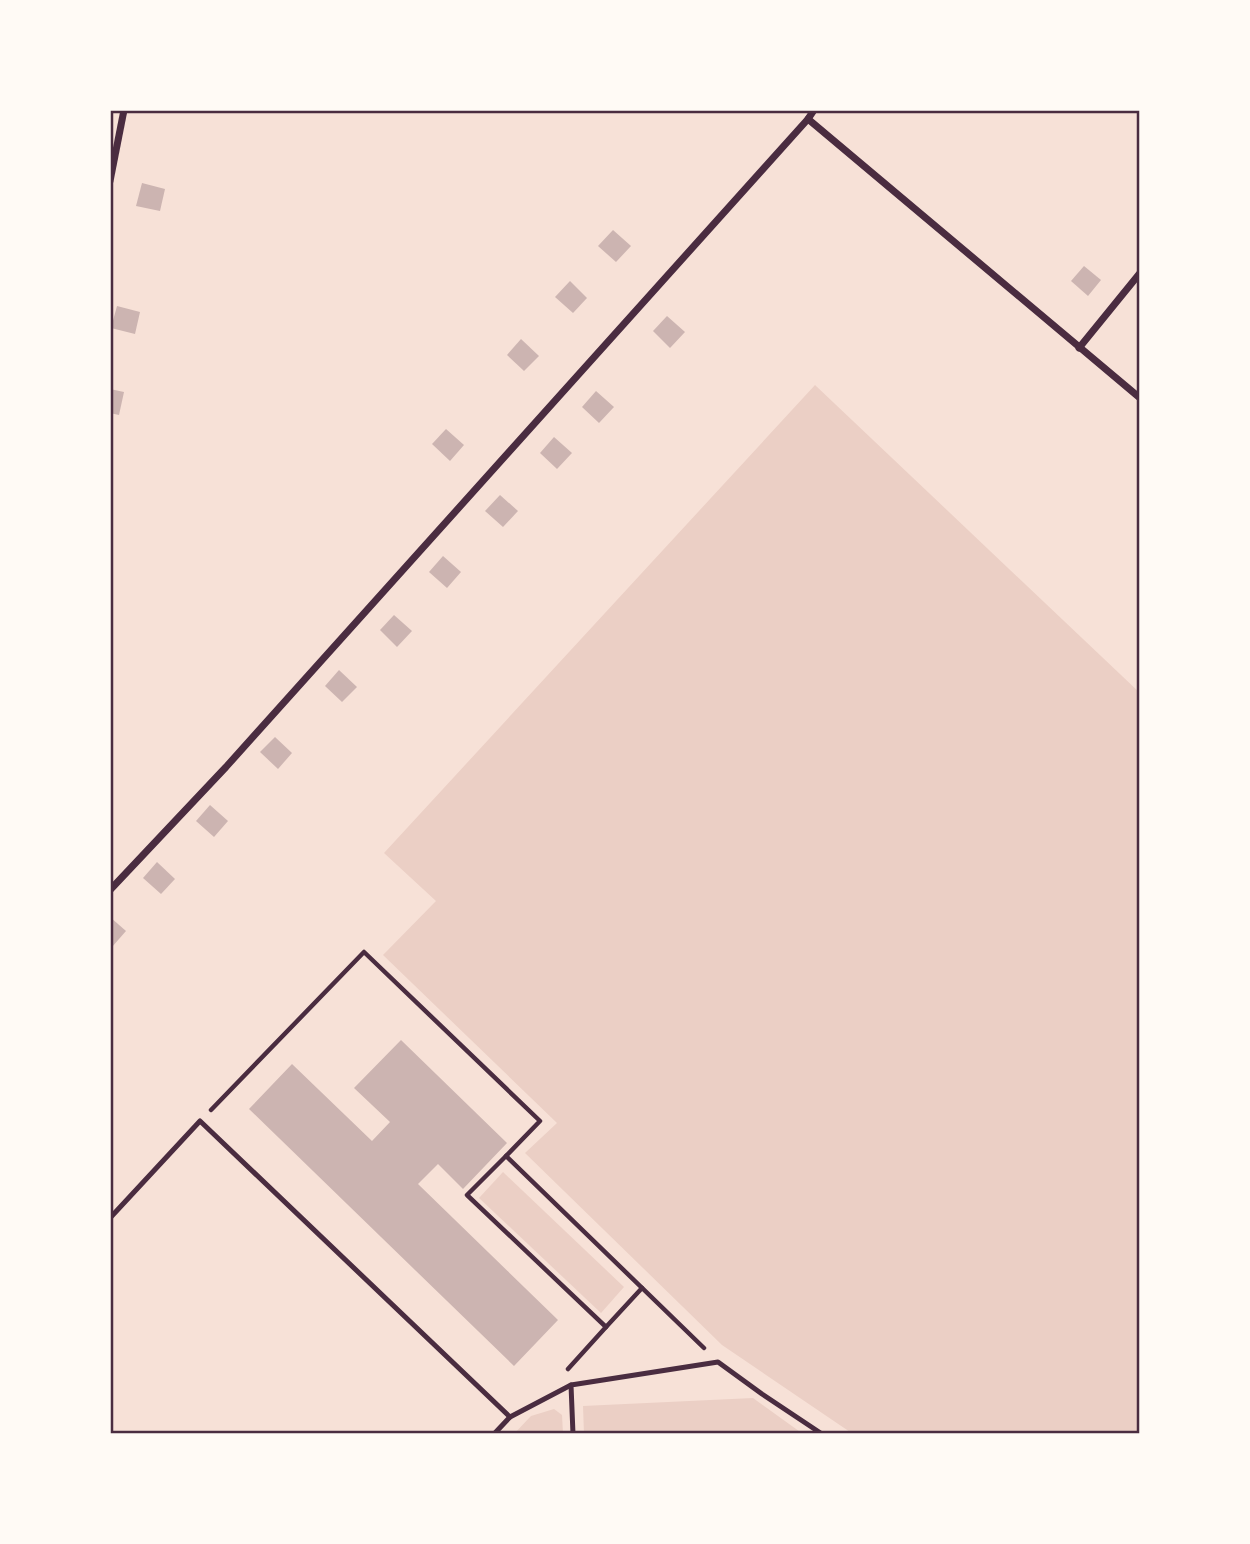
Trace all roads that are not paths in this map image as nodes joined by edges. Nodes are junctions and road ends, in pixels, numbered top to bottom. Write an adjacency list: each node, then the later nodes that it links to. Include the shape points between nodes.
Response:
1 (124, 110): 4 (street)
2 (814, 110): 3 (street)
3 (808, 120): 6 (street); 8 (street)
4 (110, 181)
5 (1140, 273): 6 (street)
6 (1079, 348): 7 (street)
7 (1140, 398)
8 (110, 890)
9 (110, 1218): 11 (lane, via 200,1121)
10 (571, 1385): 11 (lane); 13 (lane); 14 (lane, via 718,1362)
11 (510, 1416): 12 (lane)
12 (494, 1434)
13 (573, 1434)
14 (822, 1434)

